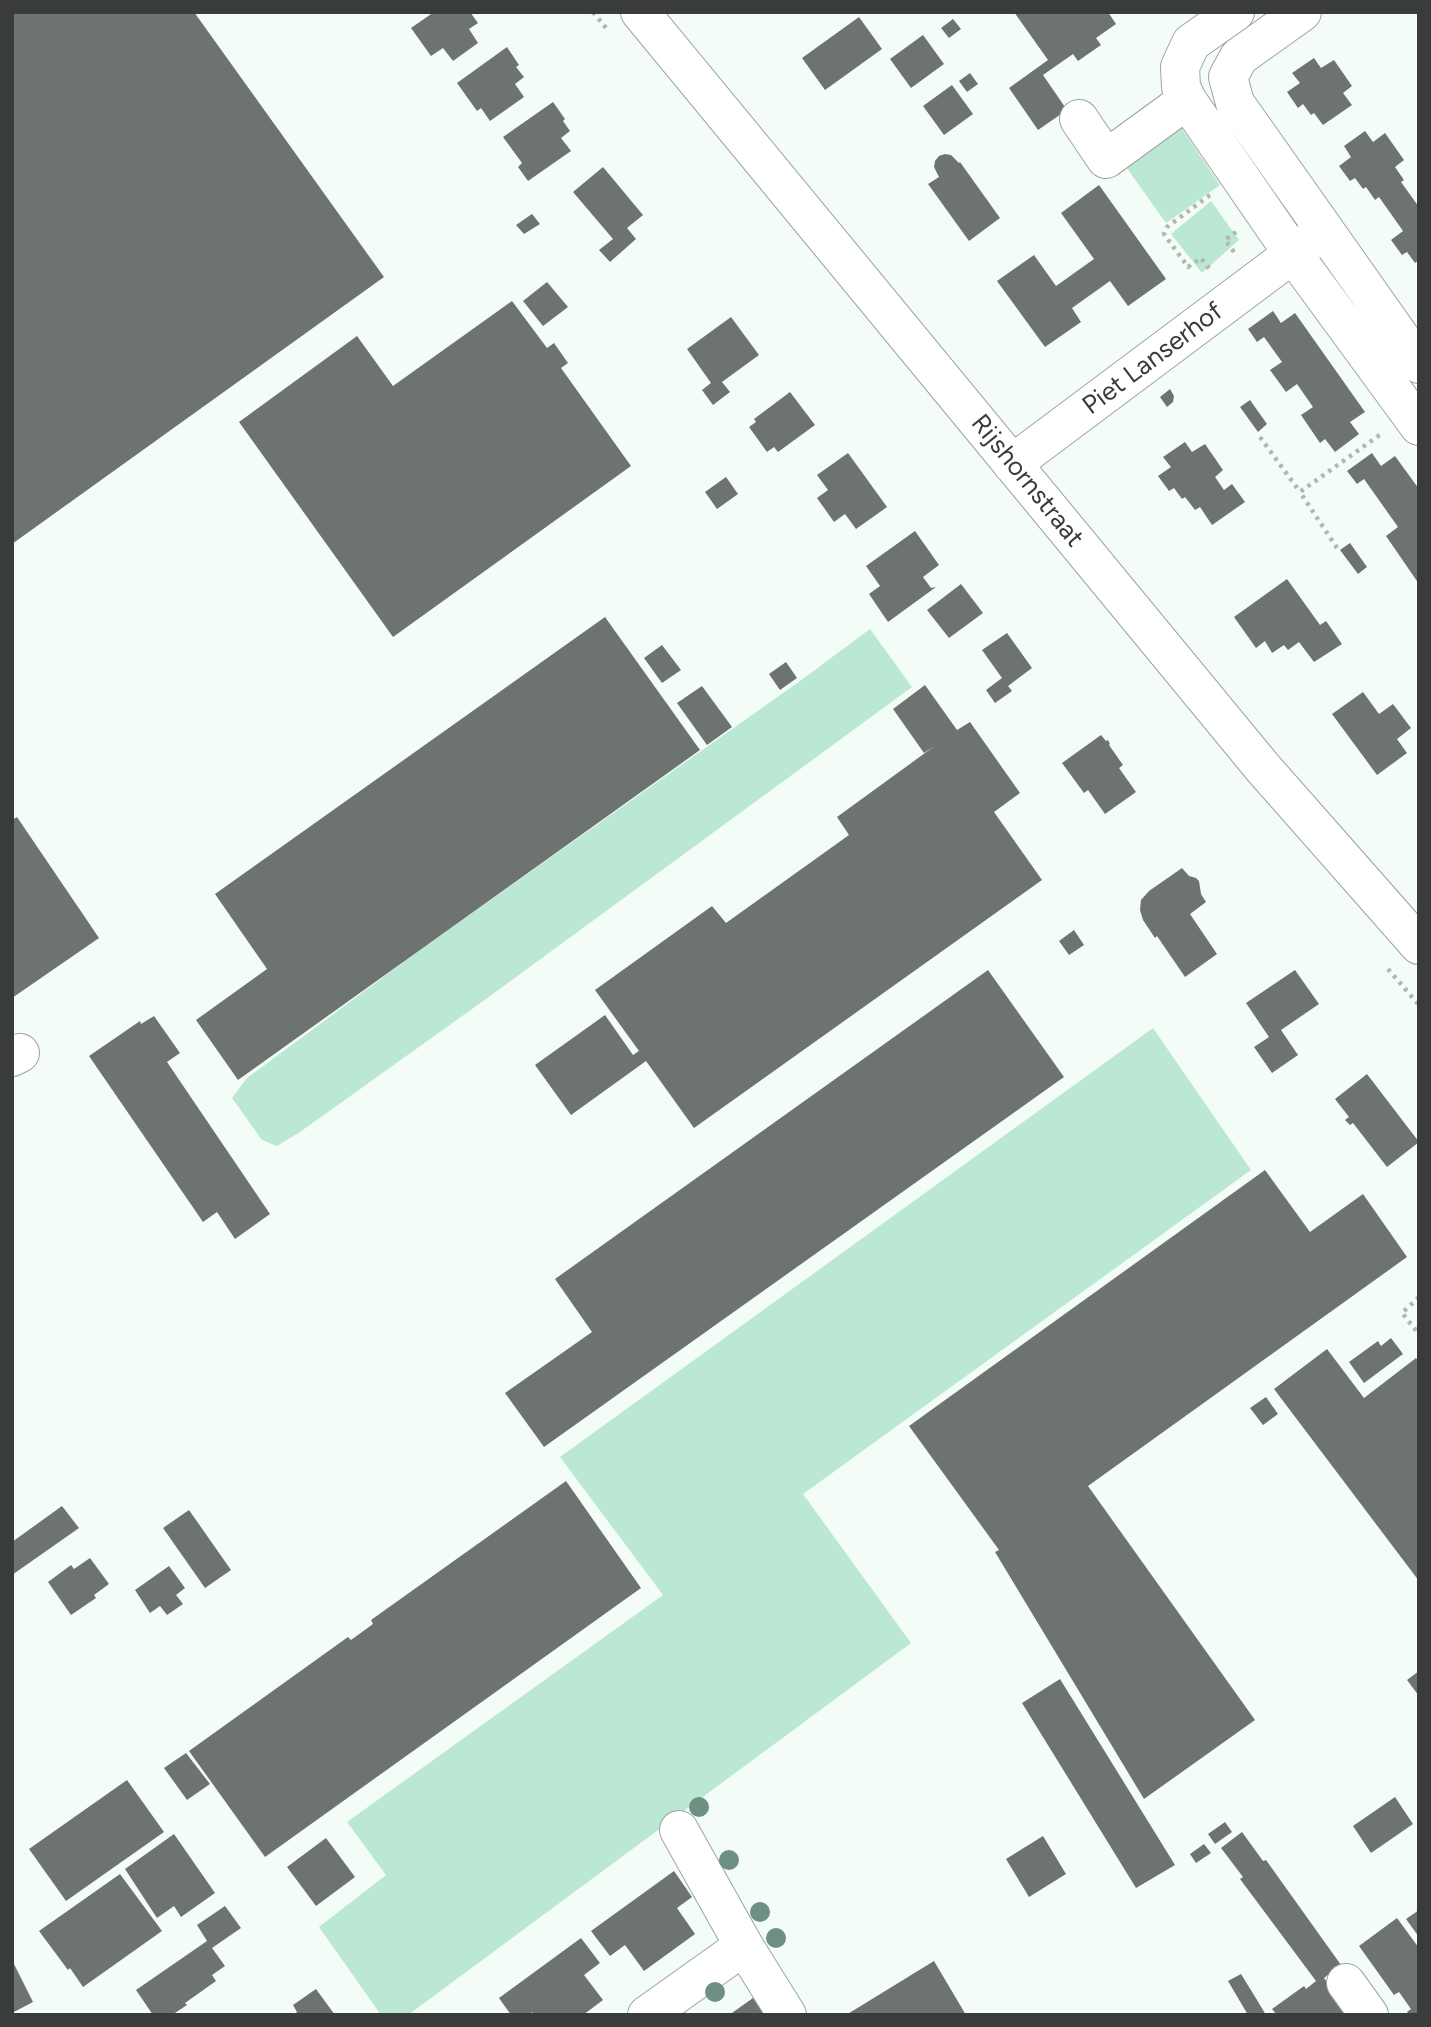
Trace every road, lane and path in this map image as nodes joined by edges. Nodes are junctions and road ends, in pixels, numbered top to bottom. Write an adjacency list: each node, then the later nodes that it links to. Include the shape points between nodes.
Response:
1 (640, 12): 16 (street, Rijshornstraat)
2 (1235, 12): 5 (street, via 1191,43)
3 (1302, 12): 4 (street, via 1239,57)
4 (1228, 77): 5 (street); 9 (street, via 1235,103)
5 (1184, 84): 6 (street, via 1106,159); 7 (street)
6 (1079, 119)
7 (1239, 173): 8 (street); 12 (path, via 1167,227 1164,234 1188,267 1201,258 1213,274)
8 (1261, 206): 10 (street); 11 (path, via 1225,240 1237,255)
9 (1324, 231): 10 (street, Piet Lanserhof); 13 (street)
10 (1293, 254): 14 (street); 16 (street, Piet Lanserhof)
11 (1229, 261)
12 (1221, 267)
13 (1419, 364)
14 (1414, 420): 17 (path)
15 (1260, 437): 17 (path)
16 (1013, 464): 19 (street, Rijshornstraat, via 1263,768)
17 (1300, 492): 18 (path)
18 (1337, 548)
19 (1419, 945)
20 (1419, 1297): 21 (path, via 1402,1313)
21 (1419, 1334)
22 (679, 1830): 23 (street)
23 (744, 1946): 25 (street); 26 (street)
24 (1346, 1983): 27 (street)
25 (647, 2015)
26 (787, 2015)
27 (1369, 2015)

